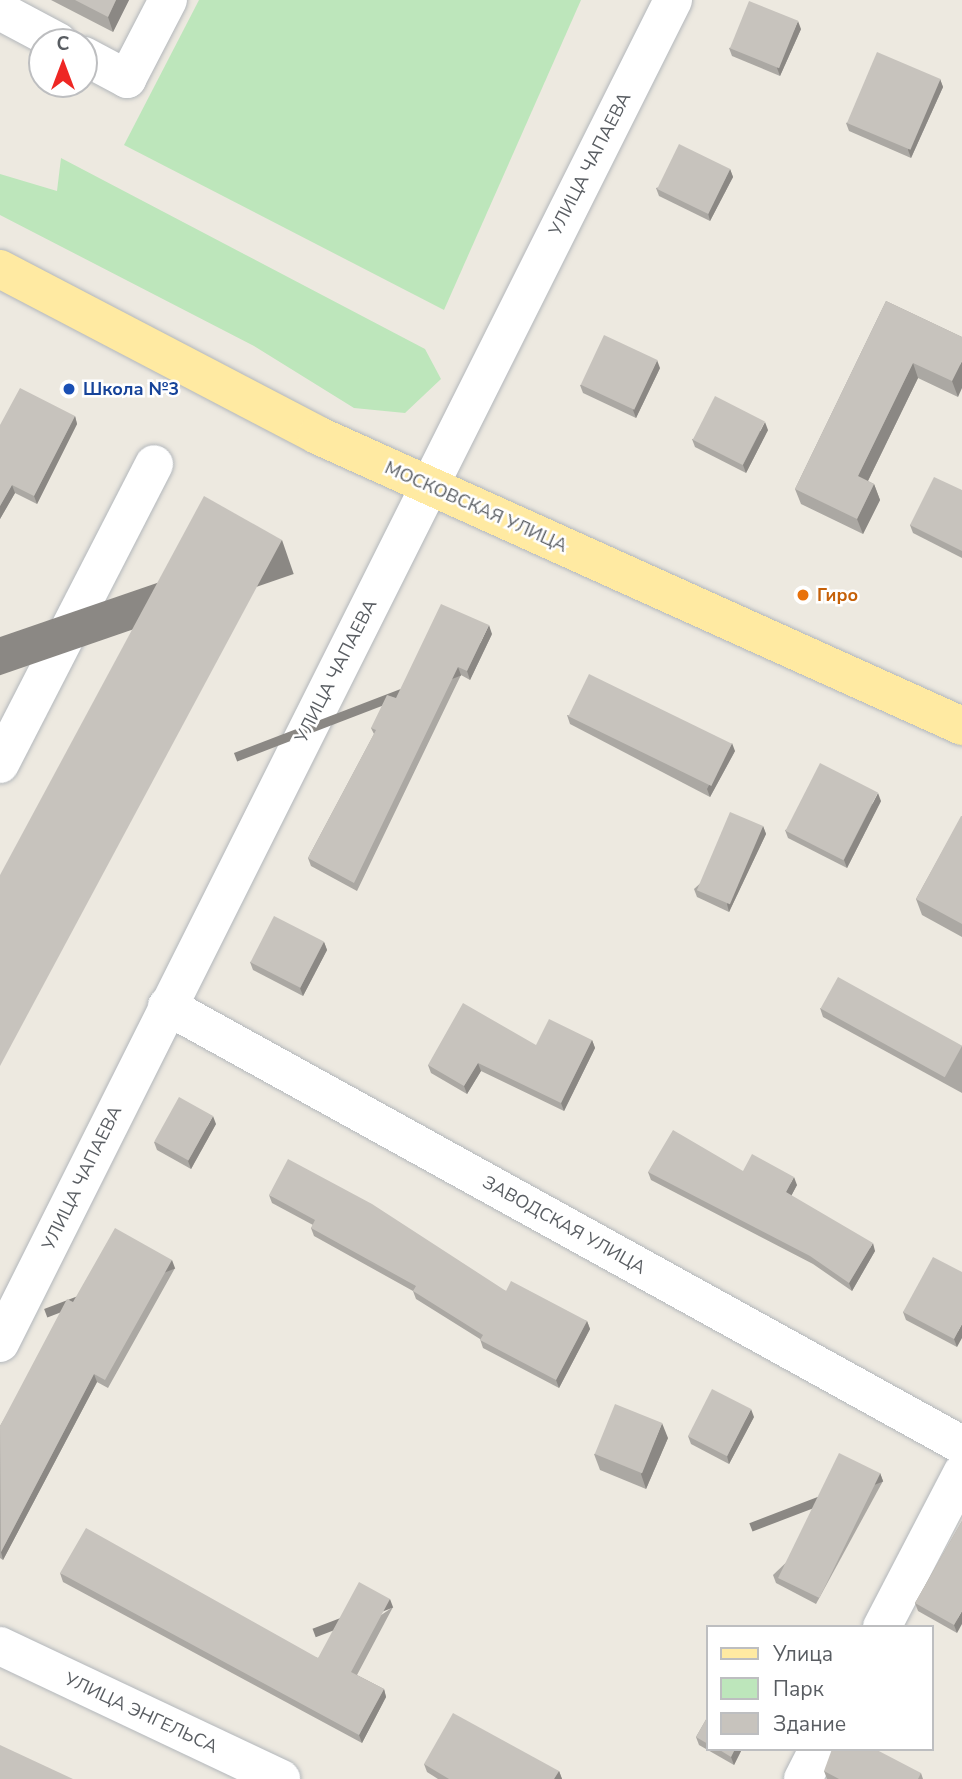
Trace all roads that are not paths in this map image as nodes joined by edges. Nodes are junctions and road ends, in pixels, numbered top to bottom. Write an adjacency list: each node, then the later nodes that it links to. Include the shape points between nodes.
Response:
1 (168, 0): 5 (street, via 127,79)
2 (673, 0): 8 (street, УЛИЦА ЧАПАЕВА)
3 (0, 11): 4 (street)
4 (32, 28)
5 (98, 63)
6 (0, 269): 8 (main road, МОСКОВСКАЯ УЛИЦА, via 317,435)
7 (154, 464): 10 (street)
8 (429, 485): 9 (main road, МОСКОВСКАЯ УЛИЦА); 11 (street, УЛИЦА ЧАПАЕВА)
9 (962, 726)
10 (0, 764)
11 (167, 1006): 12 (street, УЛИЦА ЧАПАЕВА); 13 (street, ЗАВОДСКАЯ УЛИЦА)
12 (0, 1343)
13 (962, 1445)
14 (962, 1473): 15 (street)
15 (883, 1625)
16 (0, 1646): 18 (street, УЛИЦА ЭНГЕЛЬСА)
17 (817, 1751): 19 (street)
18 (281, 1779)
19 (803, 1779)

